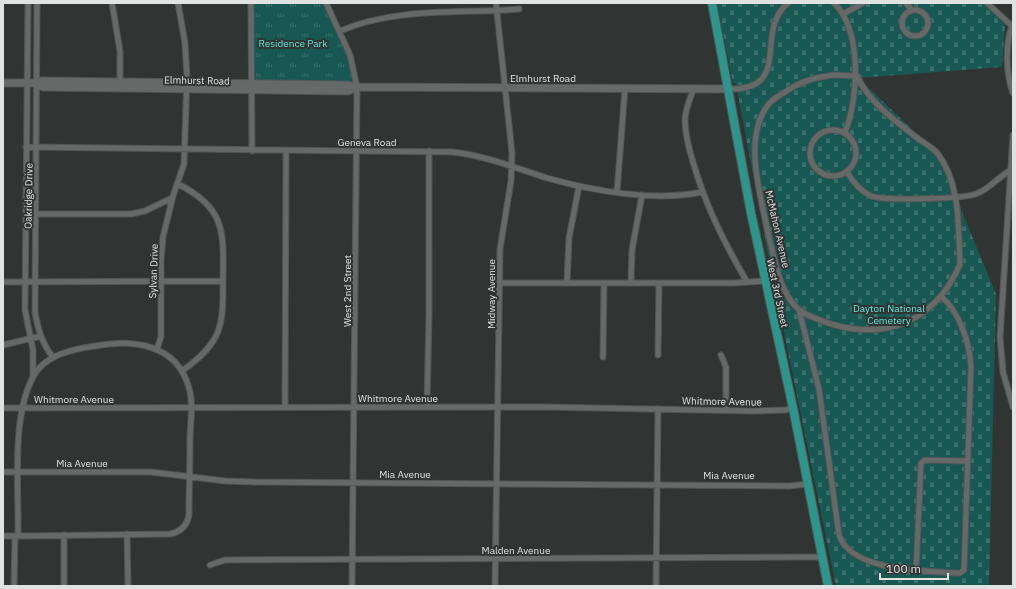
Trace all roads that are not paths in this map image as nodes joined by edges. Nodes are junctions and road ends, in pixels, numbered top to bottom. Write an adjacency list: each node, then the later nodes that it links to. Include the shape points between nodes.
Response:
1 (28, 3): 22 (street, Oakridge Drive)
2 (38, 3): 23 (street, Oakridge Drive)
3 (112, 3): 24 (street, via 120,51)
4 (178, 3): 25 (street, Sylvan Drive, via 185,43)
5 (251, 3): 26 (street)
6 (326, 3): 19 (street, West 2nd Street)
7 (496, 3): 15 (street, Midway Avenue)
8 (712, 3): 31 (main road, West 3rd Street)
9 (788, 3): 31 (street, via 778,14 772,27 770,65 765,77 751,86)
10 (834, 3): 17 (street)
11 (864, 3): 17 (street)
12 (906, 3): 16 (street)
13 (987, 3): 18 (street)
14 (519, 8): 15 (street)
15 (497, 10): 19 (street, via 390,16); 28 (street, Midway Avenue)
16 (912, 10): 16 (street, via 923,13 927,19 926,29 918,35 907,32 902,24 905,15)
17 (843, 14): 20 (street, via 849,30)
18 (1012, 27): 32 (street, via 1007,69)
19 (340, 31): 27 (street, West 2nd Street, via 354,66)
20 (857, 76): 33 (street); 50 (street, via 882,108 938,154); 67 (street, McMahon Avenue, via 820,77 788,89 767,107 756,137 758,179 773,254 783,285)
21 (3, 83): 22 (street, Elmhurst Road)
22 (27, 83): 23 (street, Elmhurst Road); 35 (street, Oakridge Drive)
23 (37, 83): 24 (street, Elmhurst Road, via 43,87); 36 (street, Oakridge Drive)
24 (120, 85): 25 (street, Elmhurst Road)
25 (186, 86): 26 (street, Elmhurst Road); 37 (street, Sylvan Drive)
26 (251, 87): 27 (street, Elmhurst Road, via 348,91); 38 (street)
27 (357, 87): 28 (street, Elmhurst Road); 40 (street, West 2nd Street)
28 (506, 88): 29 (street, Elmhurst Road); 42 (street, Midway Avenue)
29 (625, 88): 30 (street, Elmhurst Road); 47 (street)
30 (694, 88): 31 (street, Elmhurst Road); 48 (street, via 686,111 685,125)
31 (729, 89): 57 (main road, West 3rd Street)
32 (1013, 93)
33 (845, 132): 44 (street, via 856,150 853,164); 44 (street, via 833,130 821,133 813,141 810,153 814,167 824,174 835,176)
34 (1013, 135): 43 (street)
35 (26, 147): 36 (street, Geneva Road); 52 (street, Oakridge Drive)
36 (37, 147): 37 (street, Geneva Road); 53 (street, Oakridge Drive)
37 (185, 150): 38 (street, Geneva Road); 45 (street, Sylvan Drive)
38 (252, 151): 39 (street, Geneva Road)
39 (286, 151): 40 (street, Geneva Road); 78 (street)
40 (358, 151): 41 (street, Geneva Road); 79 (street, West 2nd Street)
41 (429, 151): 42 (street, Geneva Road, via 474,155); 80 (street)
42 (512, 165): 46 (street, Geneva Road); 65 (street, Midway Avenue, via 501,240)
43 (1012, 170): 50 (street, via 981,192); 81 (street, via 1000,337 1003,372)
44 (847, 172): 50 (street, via 859,188 875,197)
45 (178, 184): 51 (street, Sylvan Drive); 56 (street, via 204,200 219,222 224,242)
46 (579, 186): 47 (street, Geneva Road); 61 (street, via 569,238)
47 (617, 192): 49 (street, Geneva Road)
48 (702, 192): 49 (street, Geneva Road); 60 (street, via 723,240)
49 (642, 195): 63 (street, via 632,250)
50 (956, 197): 66 (street, via 960,264)
51 (172, 198): 53 (street, via 145,211 131,214); 55 (street, Sylvan Drive, via 163,237)
52 (26, 214): 53 (street); 59 (street, Oakridge Drive)
53 (37, 214): 54 (street, Oakridge Drive)
54 (36, 281): 55 (street); 59 (street); 68 (street, Oakridge Drive, via 35,312)
55 (161, 281): 56 (street); 71 (street, Sylvan Drive, via 161,337)
56 (223, 281): 76 (street, via 224,311 218,331 203,355)
57 (765, 281): 60 (street); 86 (main road, West 3rd Street)
58 (3, 282): 59 (street)
59 (25, 282): 69 (street, Oakridge Drive, via 26,320)
60 (747, 282): 64 (street)
61 (567, 283): 62 (street); 65 (street)
62 (604, 283): 63 (street); 75 (street)
63 (630, 283): 64 (street)
64 (659, 283): 72 (street)
65 (501, 284): 85 (street, Midway Avenue)
66 (941, 296): 67 (street, via 913,319 877,330 846,328); 89 (street, via 959,322 969,354 971,373)
67 (799, 310): 106 (street, McMahon Avenue, via 820,389 842,543 852,554 868,561)
68 (41, 336): 69 (street); 74 (street, Oakridge Drive)
69 (32, 340): 70 (street); 77 (street, Oakridge Drive)
70 (3, 345)
71 (157, 349): 74 (street, via 142,345 100,345); 76 (street)
72 (658, 355)
73 (720, 355): 88 (street, via 726,367)
74 (53, 357): 77 (street, Oakridge Drive)
75 (603, 357)
76 (182, 371): 84 (street, via 189,388)
77 (33, 377): 83 (street, Oakridge Drive)
78 (285, 407): 79 (street, Whitmore Avenue); 84 (street, Whitmore Avenue)
79 (356, 407): 80 (street, Whitmore Avenue); 93 (street, West 2nd Street)
80 (427, 407): 85 (street, Whitmore Avenue)
81 (1013, 407)
82 (3, 408): 83 (street, Whitmore Avenue)
83 (23, 408): 84 (street, Whitmore Avenue); 91 (street, Oakridge Drive)
84 (191, 408): 92 (street)
85 (498, 408): 87 (street, Whitmore Avenue); 94 (street, Midway Avenue)
86 (793, 408): 88 (street, Whitmore Avenue); 96 (main road, West 3rd Street)
87 (658, 409): 88 (street, Whitmore Avenue); 95 (street)
88 (726, 410)
89 (967, 461): 106 (street, via 926,460 921,463); 106 (street, via 964,570 960,573)
90 (3, 472): 91 (street, Mia Avenue)
91 (18, 472): 92 (street, Mia Avenue, via 151,472); 100 (street, Oakridge Drive)
92 (190, 476): 93 (street, Mia Avenue, via 243,482); 97 (street, via 188,518 182,529 170,534)
93 (355, 482): 94 (street, Mia Avenue); 104 (street, West 2nd Street)
94 (497, 483): 95 (street, Mia Avenue); 102 (street, Midway Avenue)
95 (657, 484): 96 (street, Mia Avenue); 103 (street)
96 (808, 484): 101 (main road, West 3rd Street)
97 (127, 534): 98 (street); 109 (street)
98 (64, 535): 100 (street); 108 (street)
99 (3, 536): 100 (street)
100 (16, 536): 107 (street, Oakridge Drive)
101 (823, 557): 103 (street, Malden Avenue); 113 (main road, West 3rd Street)
102 (495, 559): 103 (street, Malden Avenue); 104 (street, Malden Avenue); 111 (street, Midway Avenue)
103 (656, 559): 112 (street)
104 (354, 560): 105 (street, Malden Avenue, via 225,560); 110 (street, West 2nd Street)
105 (210, 565)
106 (916, 571)
107 (14, 586)
108 (64, 586)
109 (128, 586)
110 (352, 586)
111 (495, 586)
112 (656, 586)
113 (828, 586)

